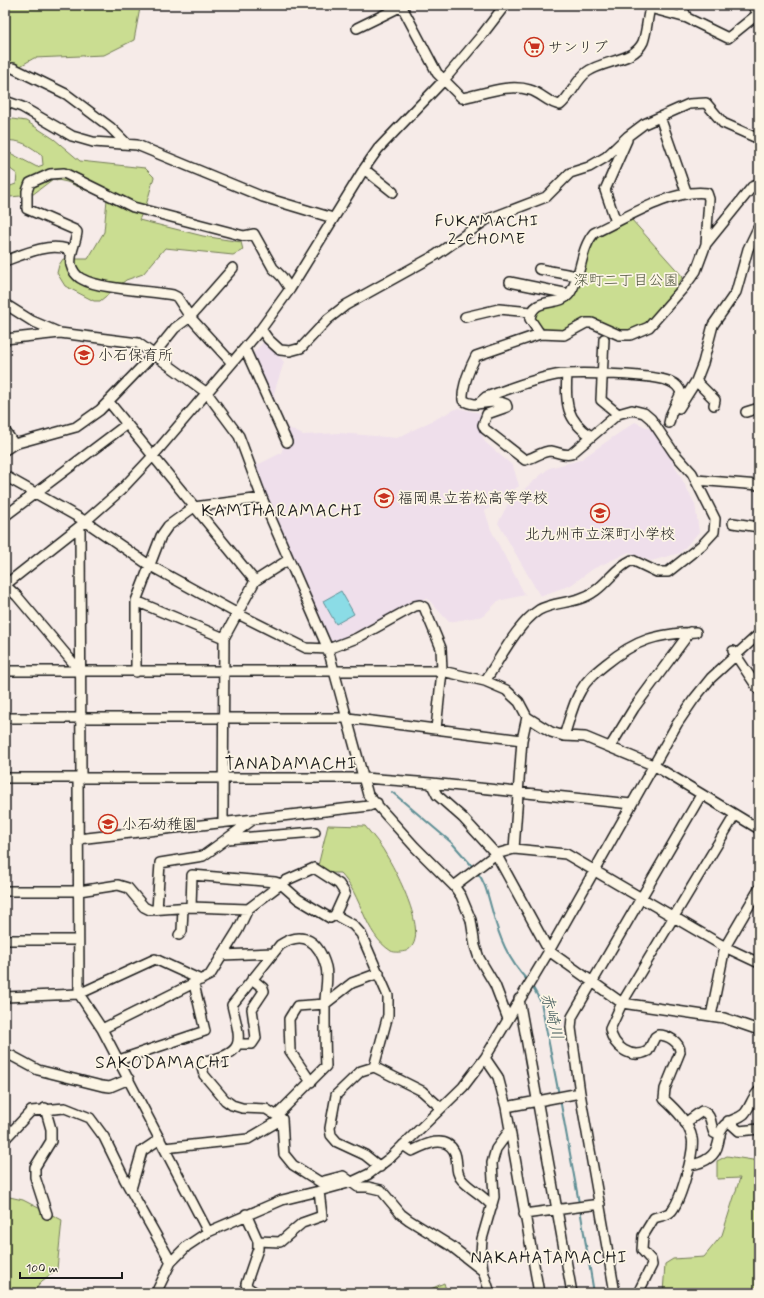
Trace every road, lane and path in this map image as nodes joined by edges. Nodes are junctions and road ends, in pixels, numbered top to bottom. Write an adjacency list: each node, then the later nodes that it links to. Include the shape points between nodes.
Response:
1 (505, 5): 10 (street)
2 (681, 5): 7 (street)
3 (752, 5): 6 (street)
4 (402, 6): 8 (street); 10 (street, via 437,73)
5 (647, 7): 7 (street); 10 (street, via 643,41 638,49 585,73 560,105 530,90 518,88 462,98)
6 (759, 13): 7 (street, via 728,38)
7 (687, 18)
8 (357, 28)
9 (13, 68): 15 (street, via 66,94 110,127)
10 (444, 80): 16 (street, via 392,133)
11 (5, 102): 15 (street, via 22,107 72,136 93,142)
12 (660, 117): 13 (street, via 644,124); 14 (street, via 689,104 706,102 723,123); 19 (street)
13 (628, 136): 21 (street, via 606,190); 36 (street, via 606,157 570,174 546,197 486,220 436,255 345,306 328,319 300,348 280,350)
14 (759, 139)
15 (126, 143): 20 (street, via 137,145 263,197)
16 (364, 169): 18 (street); 20 (street)
17 (759, 184): 23 (street, via 752,187)
18 (393, 192)
19 (687, 194): 21 (street, via 650,204); 23 (street, via 707,193)
20 (333, 218): 30 (street)
21 (616, 222): 28 (street, via 594,233 588,240)
22 (759, 226): 46 (street, via 748,249 736,292 713,325)
23 (706, 244): 38 (street, via 696,271 649,327 630,335 619,335 586,324 564,335)
24 (71, 255): 25 (street, via 67,249 58,246); 30 (street, via 77,232 27,209 27,191 30,183 50,174 64,173 133,207 244,236 254,234 273,268); 34 (street, via 71,266 82,279 101,285 173,295)
25 (5, 261)
26 (233, 268): 34 (street)
27 (539, 269): 28 (street)
28 (577, 276): 31 (street)
29 (510, 282): 31 (street)
30 (290, 289): 36 (street)
31 (569, 294): 33 (street, via 535,306)
32 (5, 304): 37 (street, via 32,322)
33 (531, 312): 35 (street, via 499,309); 38 (street, via 530,319)
34 (190, 317): 42 (street, via 175,328); 43 (street)
35 (465, 317)
36 (261, 329): 41 (street)
37 (60, 334): 39 (street); 42 (street, via 138,343)
38 (540, 334): 49 (street, via 476,356 463,400)
39 (5, 339)
40 (604, 339): 45 (street)
41 (245, 349): 43 (street); 59 (street)
42 (154, 354): 47 (street); 48 (street)
43 (232, 364): 47 (street)
44 (567, 374): 45 (street); 49 (street, via 554,375 486,397); 58 (street, via 565,396 571,417 580,429)
45 (601, 374): 53 (street, via 601,400); 54 (street, via 670,381 681,392 671,414)
46 (696, 381): 50 (street, via 715,400); 54 (street)
47 (207, 393): 62 (street); 67 (street, via 239,436)
48 (108, 402): 55 (street); 60 (street, via 76,427)
49 (478, 404): 58 (street, via 502,401 506,404 507,407 487,414 483,425 525,460 551,451 567,455)
50 (714, 405)
51 (759, 408): 52 (street)
52 (746, 412)
53 (618, 414): 57 (street, via 632,410 644,413 652,419); 58 (street)
54 (670, 423): 57 (street)
55 (127, 424): 62 (street); 66 (street)
56 (5, 431): 60 (street)
57 (663, 435): 64 (street)
58 (591, 436)
59 (288, 442)
60 (14, 444): 61 (street)
61 (5, 450)
62 (152, 457): 68 (street); 71 (street, via 121,490)
63 (5, 476): 66 (street)
64 (696, 480): 65 (street); 89 (street, via 715,519 714,532 702,545 668,572 657,572 632,560 621,565 595,591 582,598 540,610 521,626)
65 (759, 485)
66 (36, 492): 69 (street); 71 (street)
67 (262, 498): 68 (street); 73 (street)
68 (194, 507): 74 (street, via 168,526); 75 (street)
69 (5, 516)
70 (733, 523): 72 (street)
71 (82, 524): 74 (street); 76 (street); 84 (street)
72 (759, 527)
73 (288, 560): 75 (street); 81 (street)
74 (149, 565): 77 (street); 78 (street)
75 (255, 581): 78 (street)
76 (5, 585): 84 (street)
77 (136, 601): 80 (street); 88 (street)
78 (238, 614): 80 (street); 81 (street, via 306,648)
79 (759, 634): 82 (street)
80 (224, 638): 85 (street)
81 (328, 649): 86 (street); 87 (street, via 358,638 420,605 424,607 441,648)
82 (735, 653): 90 (street); 100 (street, via 694,698)
83 (5, 671): 84 (street)
84 (80, 671): 88 (street); 94 (street)
85 (225, 671): 86 (street); 88 (street); 95 (street)
86 (336, 671): 87 (street); 93 (street)
87 (442, 671): 89 (street); 96 (street)
88 (136, 672)
89 (485, 681): 91 (street, via 506,690 519,702)
90 (759, 690)
91 (527, 717): 97 (street, via 551,732); 98 (street)
92 (5, 718): 94 (street)
93 (348, 718): 95 (street); 96 (street); 103 (street)
94 (80, 719): 95 (street); 104 (street)
95 (225, 719): 102 (street)
96 (436, 729): 98 (street)
97 (564, 736): 99 (street, via 585,737); 99 (street, via 580,691 589,678 627,648 642,640 677,632 693,632 634,708)
98 (522, 740): 106 (street)
99 (610, 747): 100 (street)
100 (655, 766): 107 (street); 109 (street)
101 (5, 778): 104 (street)
102 (224, 778): 103 (street); 104 (street); 112 (street)
103 (364, 778): 105 (street); 108 (street, via 368,795)
104 (79, 779): 115 (street)
105 (431, 783): 106 (street); 118 (street, via 437,795 463,818)
106 (517, 793): 109 (street); 117 (street)
107 (701, 795): 110 (street); 125 (street)
108 (377, 803): 111 (street, via 369,806); 121 (street, via 415,848)
109 (632, 804): 119 (street)
110 (735, 815): 113 (street); 130 (street)
111 (255, 818): 112 (street); 116 (street)
112 (223, 821): 115 (street)
113 (759, 829)
114 (315, 832): 116 (street)
115 (78, 838): 124 (street)
116 (225, 839): 128 (street, via 203,856 160,863)
117 (514, 849): 118 (street); 119 (street, via 566,854)
118 (496, 854): 121 (street); 135 (street)
119 (594, 871): 125 (street); 135 (street)
120 (281, 884): 126 (street, via 192,875); 127 (street); 129 (street, via 298,899 330,918); 129 (street, via 314,867 339,884 344,893)
121 (454, 886): 149 (street, via 467,907 479,958)
122 (759, 889): 134 (street)
123 (5, 891): 124 (street)
124 (79, 891): 128 (street, via 118,885 128,888 144,907); 133 (street)
125 (640, 898): 130 (street); 142 (street)
126 (187, 908): 127 (street); 128 (street); 131 (street)
127 (248, 909): 137 (street)
128 (157, 910)
129 (335, 915): 139 (street, via 361,934)
130 (673, 917): 134 (street); 146 (street)
131 (179, 935)
132 (5, 940): 133 (street)
133 (78, 940): 143 (street)
134 (725, 947): 138 (street); 148 (street)
135 (549, 951): 142 (street); 145 (street)
136 (272, 953): 137 (street); 140 (street); 147 (street, via 290,938 312,941 317,946 326,968)
137 (222, 956): 141 (street, via 210,975)
138 (759, 963)
139 (379, 973): 147 (street, via 352,983); 156 (street, via 388,996 389,1007)
140 (252, 979): 152 (street, via 232,1004); 152 (street, via 264,991 252,1009 256,1038 252,1044)
141 (198, 982): 143 (street, via 155,959); 150 (street); 155 (street, via 205,1031)
142 (591, 982): 146 (street); 160 (street, via 572,1017 571,1028)
143 (78, 994): 144 (street); 150 (street)
144 (5, 997)
145 (519, 999): 149 (street); 161 (street)
146 (622, 1003): 148 (street); 167 (street, via 610,1029 615,1043 622,1049 635,1054 643,1053 648,1051 655,1037 661,1035 680,1046 664,1099)
147 (325, 1004): 158 (street, via 326,1066); 158 (street, via 297,1006 290,1019 290,1050)
148 (712, 1016): 151 (street)
149 (508, 1019): 154 (street)
150 (102, 1029): 155 (street)
151 (759, 1030)
152 (238, 1044): 165 (street, via 226,1056 205,1061 202,1068 204,1075 232,1105 266,1109)
153 (5, 1055): 157 (street, via 38,1070 102,1086 110,1087)
154 (485, 1058): 162 (street, via 498,1077); 164 (street)
155 (119, 1060): 157 (street)
156 (374, 1067): 164 (street, via 422,1090); 175 (street, via 361,1072 336,1095 330,1128 331,1135 337,1142 365,1155)
157 (129, 1079): 172 (street)
158 (311, 1082): 165 (street)
159 (759, 1091): 166 (street, via 754,1095 744,1114)
160 (580, 1093): 161 (street); 179 (street)
161 (537, 1101): 162 (street); 181 (street)
162 (506, 1107): 169 (street)
163 (45, 1108): 171 (street, via 31,1111); 177 (street, via 65,1108 90,1118 104,1137); 182 (street, via 51,1129 51,1141 35,1166)
164 (441, 1108): 173 (street)
165 (279, 1117): 172 (street, via 248,1139); 176 (street, via 284,1154 293,1166 320,1182 343,1176)
166 (728, 1121): 168 (street, via 739,1131); 170 (street)
167 (685, 1123): 170 (street, via 704,1111 710,1118 714,1133); 174 (street, via 693,1140)
168 (759, 1129)
169 (510, 1130): 180 (street, via 496,1149 492,1163); 184 (street)
170 (720, 1136): 174 (street, via 712,1156 700,1164)
171 (5, 1139)
172 (162, 1144): 177 (street, via 142,1151); 185 (street)
173 (403, 1145): 175 (street); 180 (street, via 412,1151 428,1143 439,1142 448,1145 454,1151 458,1175 462,1181 484,1196)
174 (690, 1165): 195 (street, via 673,1210 654,1218 643,1236 642,1250 652,1265)
175 (380, 1167): 176 (street)
176 (352, 1182): 178 (street); 188 (street, via 358,1187 381,1190 405,1217 451,1246)
177 (131, 1188): 187 (street)
178 (319, 1191): 183 (street, via 282,1200); 186 (street, via 322,1216 302,1223 280,1242)
179 (600, 1204): 181 (street); 194 (street)
180 (492, 1206): 188 (street, via 480,1253)
181 (557, 1210): 184 (street); 193 (street)
182 (47, 1214)
183 (246, 1214): 185 (street); 186 (street)
184 (524, 1214): 192 (street)
185 (208, 1232): 187 (street, via 187,1246)
186 (258, 1241): 190 (street, via 258,1249 246,1284)
187 (171, 1262): 189 (street)
188 (483, 1271): 191 (street)
189 (156, 1293)
190 (256, 1293)
191 (490, 1293)
192 (538, 1293)
193 (572, 1293)
194 (615, 1293)
195 (638, 1293)

